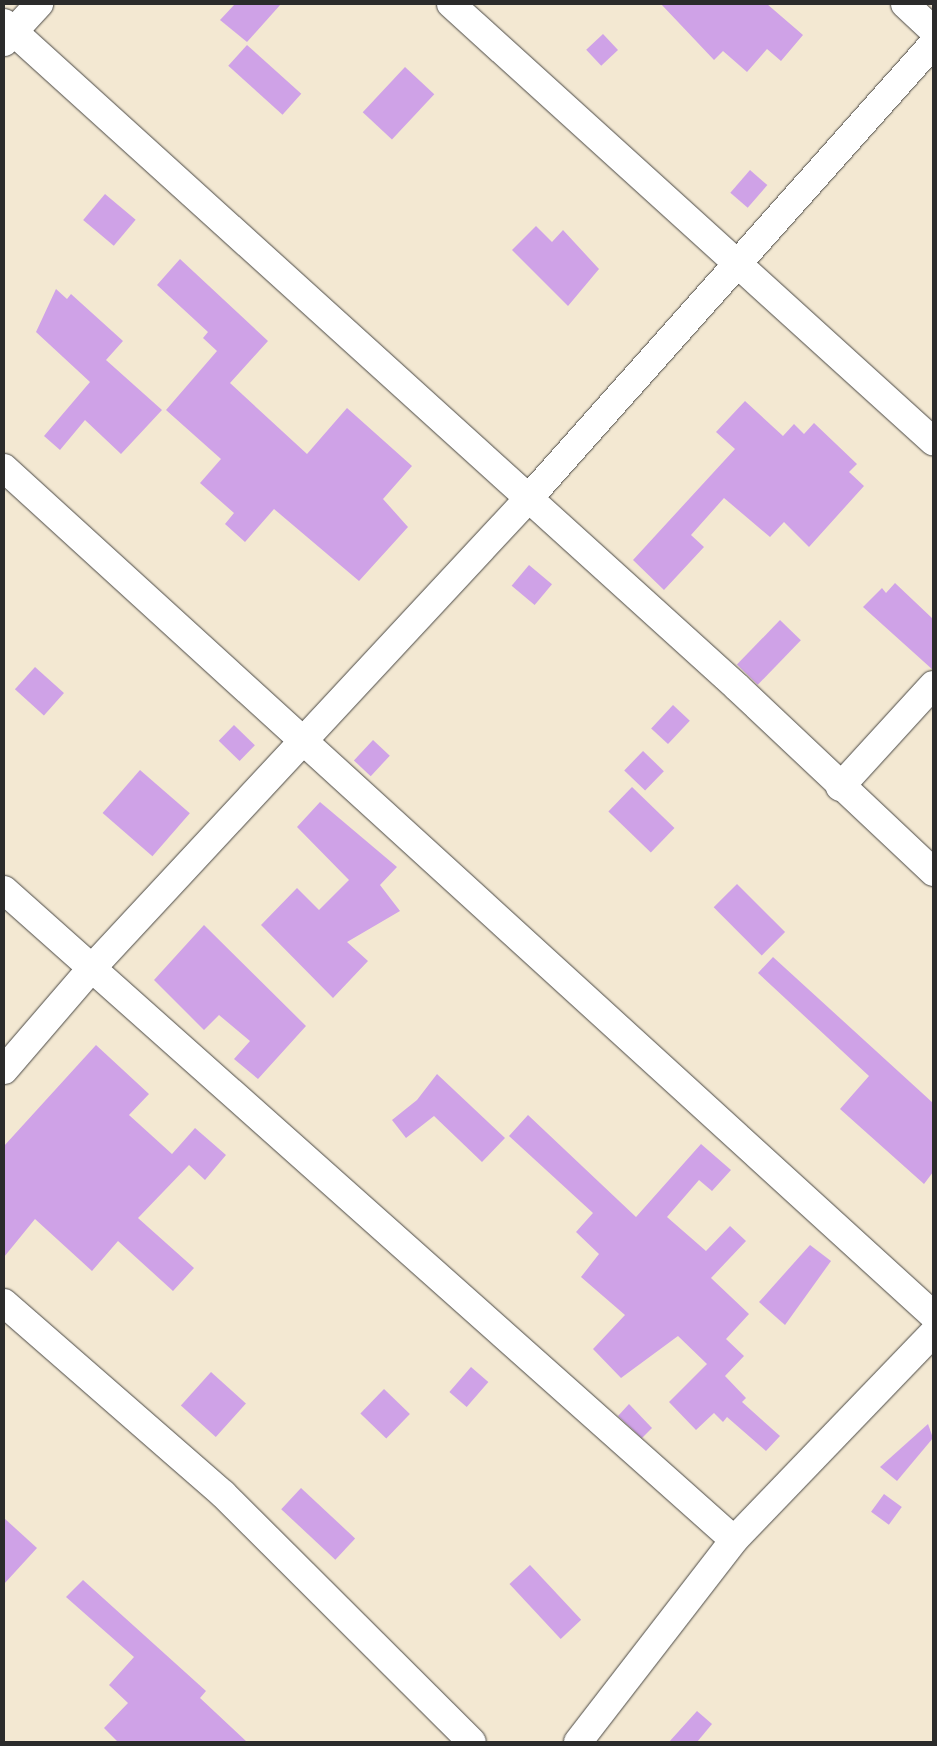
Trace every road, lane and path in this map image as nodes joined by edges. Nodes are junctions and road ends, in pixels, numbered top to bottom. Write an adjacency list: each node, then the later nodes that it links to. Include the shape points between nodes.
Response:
1 (39, 4): 5 (street)
2 (451, 4): 7 (street)
3 (905, 4): 4 (street)
4 (933, 30)
5 (7, 32): 10 (street)
6 (933, 44): 7 (street)
7 (738, 265): 8 (street); 10 (street)
8 (933, 441)
9 (4, 468): 12 (street)
10 (528, 500): 12 (street); 13 (street, via 737,687)
11 (933, 685): 13 (street)
12 (304, 740): 16 (street); 19 (street)
13 (840, 787): 14 (street)
14 (933, 872)
15 (4, 890): 16 (street)
16 (91, 969): 17 (street); 21 (street)
17 (4, 1070)
18 (4, 1303): 22 (street, via 223,1494)
19 (933, 1316)
20 (933, 1333): 21 (street)
21 (734, 1540): 23 (street)
22 (472, 1742)
23 (578, 1742)

